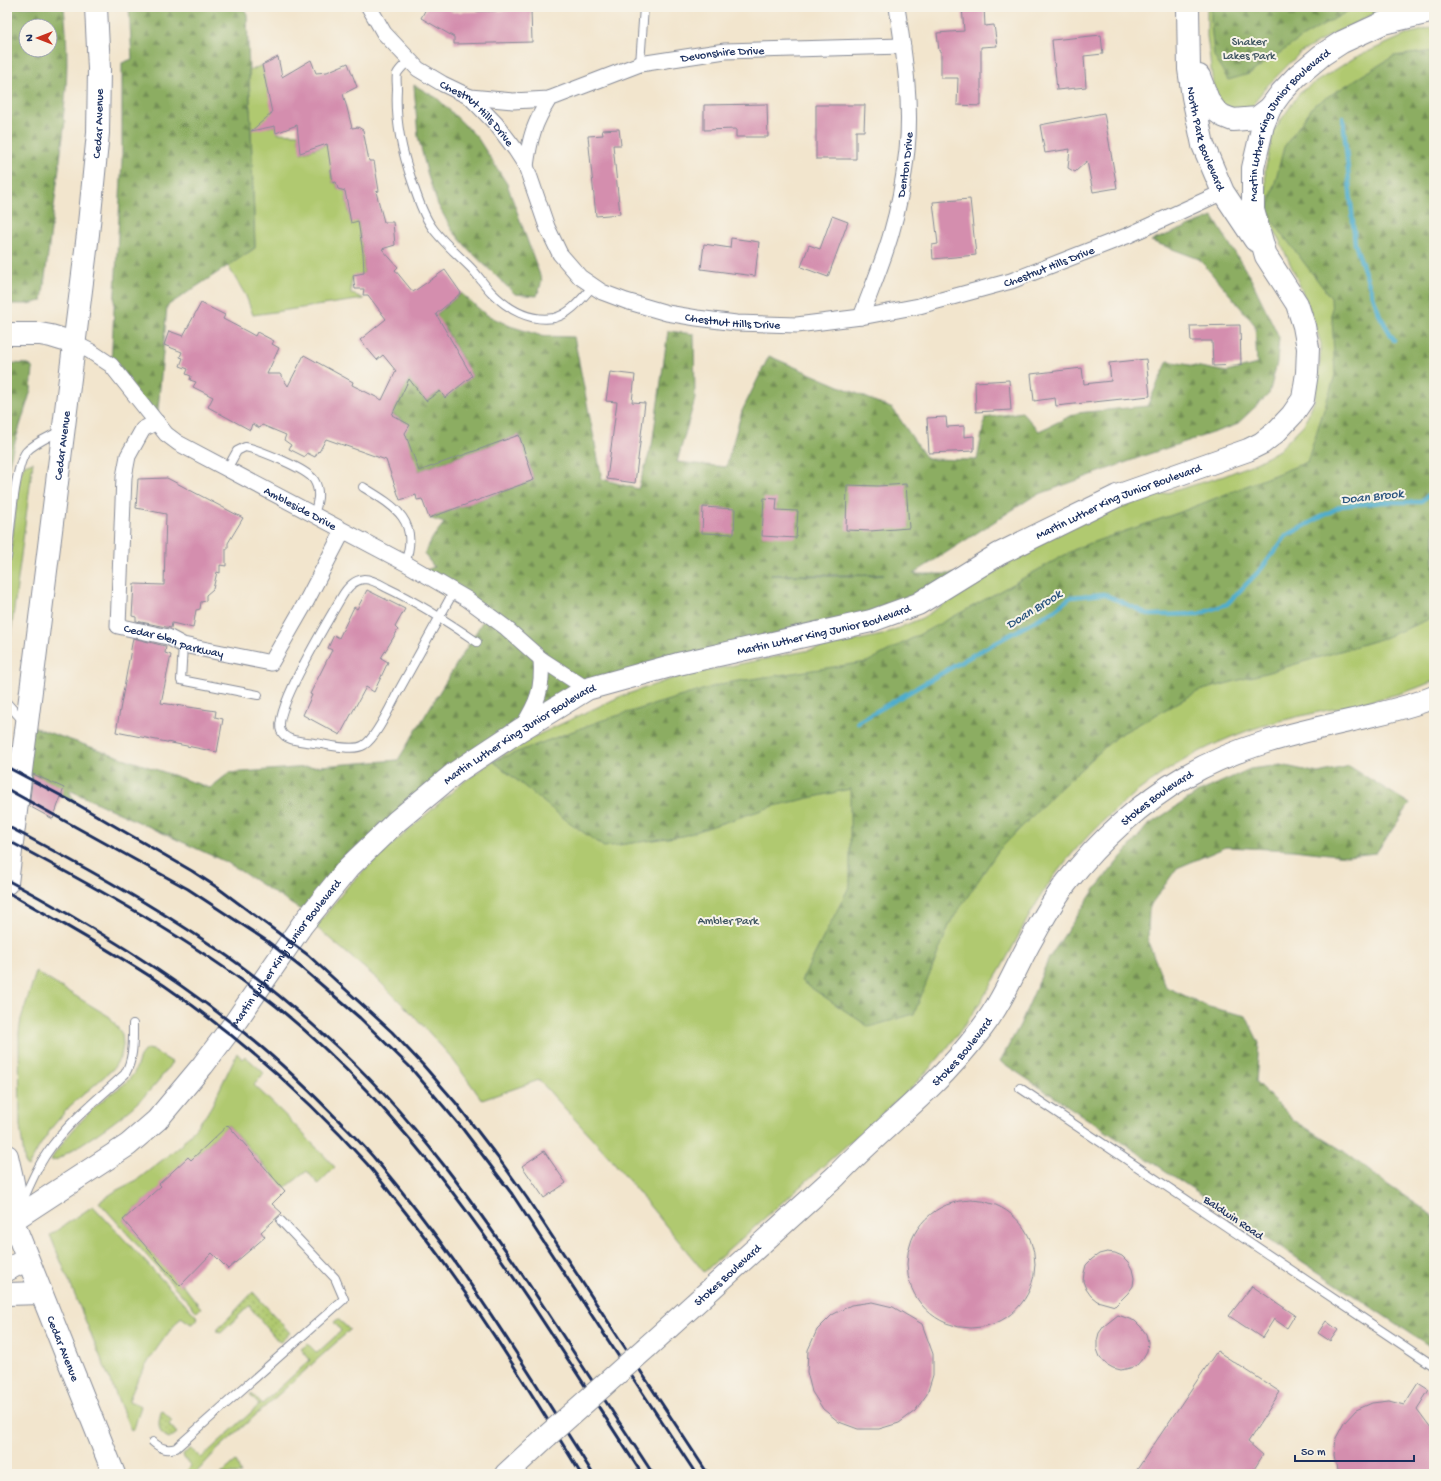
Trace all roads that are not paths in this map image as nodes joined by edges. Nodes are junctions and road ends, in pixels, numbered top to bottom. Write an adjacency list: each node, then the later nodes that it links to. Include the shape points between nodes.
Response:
1 (96, 7): 20 (main road, Cedar Avenue, via 99,69 98,133)
2 (369, 7): 9 (street, Chestnut Hills Drive, via 384,33)
3 (644, 7): 10 (lane)
4 (897, 7): 8 (street, Denton Drive)
5 (1188, 7): 7 (main road, North Park Boulevard)
6 (1434, 11): 13 (main road, Martin Luther King Junior Boulevard, via 1383,23 1342,42 1298,76)
7 (1189, 36): 13 (main road, via 1194,62 1216,111 1233,120 1244,120 1257,118); 15 (main road, North Park Boulevard, via 1189,69 1203,145)
8 (903, 46): 10 (street, Devonshire Drive, via 725,51); 18 (street, Denton Drive, via 909,111 901,193 891,234)
9 (409, 60): 11 (street, Chestnut Hills Drive, via 424,72); 17 (lane, via 397,73 397,124 405,161 417,196 434,230 492,293 512,308 532,318 554,318 564,315)
10 (640, 64): 12 (street, Devonshire Drive)
11 (470, 97): 12 (street, Devonshire Drive, via 513,102); 14 (street, Chestnut Hills Drive, via 496,124)
12 (549, 99): 14 (street, via 537,118 529,142)
13 (1270, 108): 16 (main road, Martin Luther King Junior Boulevard, via 1263,125 1253,168 1253,210)
14 (526, 166): 17 (street, Chestnut Hills Drive, via 546,228 560,254 580,277)
15 (1223, 192): 16 (main road, North Park Boulevard); 18 (street, Chestnut Hills Drive, via 1129,235 1011,281 919,306)
16 (1266, 256): 34 (main road, Martin Luther King Junior Boulevard, via 1297,304 1306,333 1308,373 1303,399 1292,415 1262,443 1118,496 999,554 918,604 871,621 678,664)
17 (593, 286): 18 (street, Chestnut Hills Drive, via 602,292 667,313 718,321 797,325)
18 (861, 317)
19 (7, 334): 20 (main road, via 40,334)
20 (74, 343): 21 (street, Ambleside Drive, via 111,365); 22 (main road, Cedar Avenue)
21 (157, 422): 23 (street, Ambleside Drive, via 166,434 178,443); 32 (street, Cedar Glen Parkway, via 143,429 128,456 124,477 118,626 168,637)
22 (64, 428): 27 (lane, via 31,448 18,468); 38 (main road, Cedar Avenue)
23 (227, 469): 25 (street, Ambleside Drive); 25 (lane, via 238,451 245,447 260,451 304,472 314,480 316,488 318,506)
24 (363, 487): 28 (lane, via 391,505 407,524 411,537)
25 (313, 515): 26 (street, Ambleside Drive)
26 (343, 531): 28 (street, Ambleside Drive); 32 (street, Cedar Glen Parkway, via 271,663)
27 (7, 558)
28 (405, 563): 29 (street, Ambleside Drive)
29 (454, 591): 30 (lane); 33 (street, Ambleside Drive, via 505,627)
30 (440, 616): 30 (lane, via 387,714 365,745 353,748 290,740 282,733 279,726 287,700 348,587 357,581 370,580); 31 (lane)
31 (477, 642)
32 (183, 645): 35 (lane, via 180,680)
33 (541, 658): 34 (street, Ambleside Drive); 39 (street, via 539,693)
34 (587, 689): 39 (main road, Martin Luther King Junior Boulevard)
35 (258, 695)
36 (1434, 697): 53 (main road, Stokes Boulevard, bridge, via 1395,710 1282,737 1236,752 1188,775 1145,804 1103,842 1066,883 1028,946 1002,998 984,1025 933,1085)
37 (7, 703): 38 (lane)
38 (27, 725): 40 (main road, Cedar Avenue)
39 (520, 730): 45 (main road, Martin Luther King Junior Boulevard, via 455,773 397,821 349,867 302,925 203,1065 157,1120 128,1145)
40 (7, 882)
41 (133, 1024): 45 (lane, via 133,1051 125,1074 72,1122 48,1152)
42 (1020, 1088): 50 (lane, Baldwin Road)
43 (7, 1156): 45 (main road, Cedar Avenue, via 16,1208)
44 (281, 1221): 51 (lane, via 335,1278 344,1298 176,1448 169,1450)
45 (9, 1222): 46 (main road, Cedar Avenue)
46 (28, 1259): 47 (main road); 48 (main road, Cedar Avenue)
47 (7, 1270)
48 (41, 1293): 49 (main road); 52 (main road, Cedar Avenue)
49 (7, 1294)
50 (1434, 1366)
51 (153, 1442)
52 (109, 1473)
53 (506, 1474)

